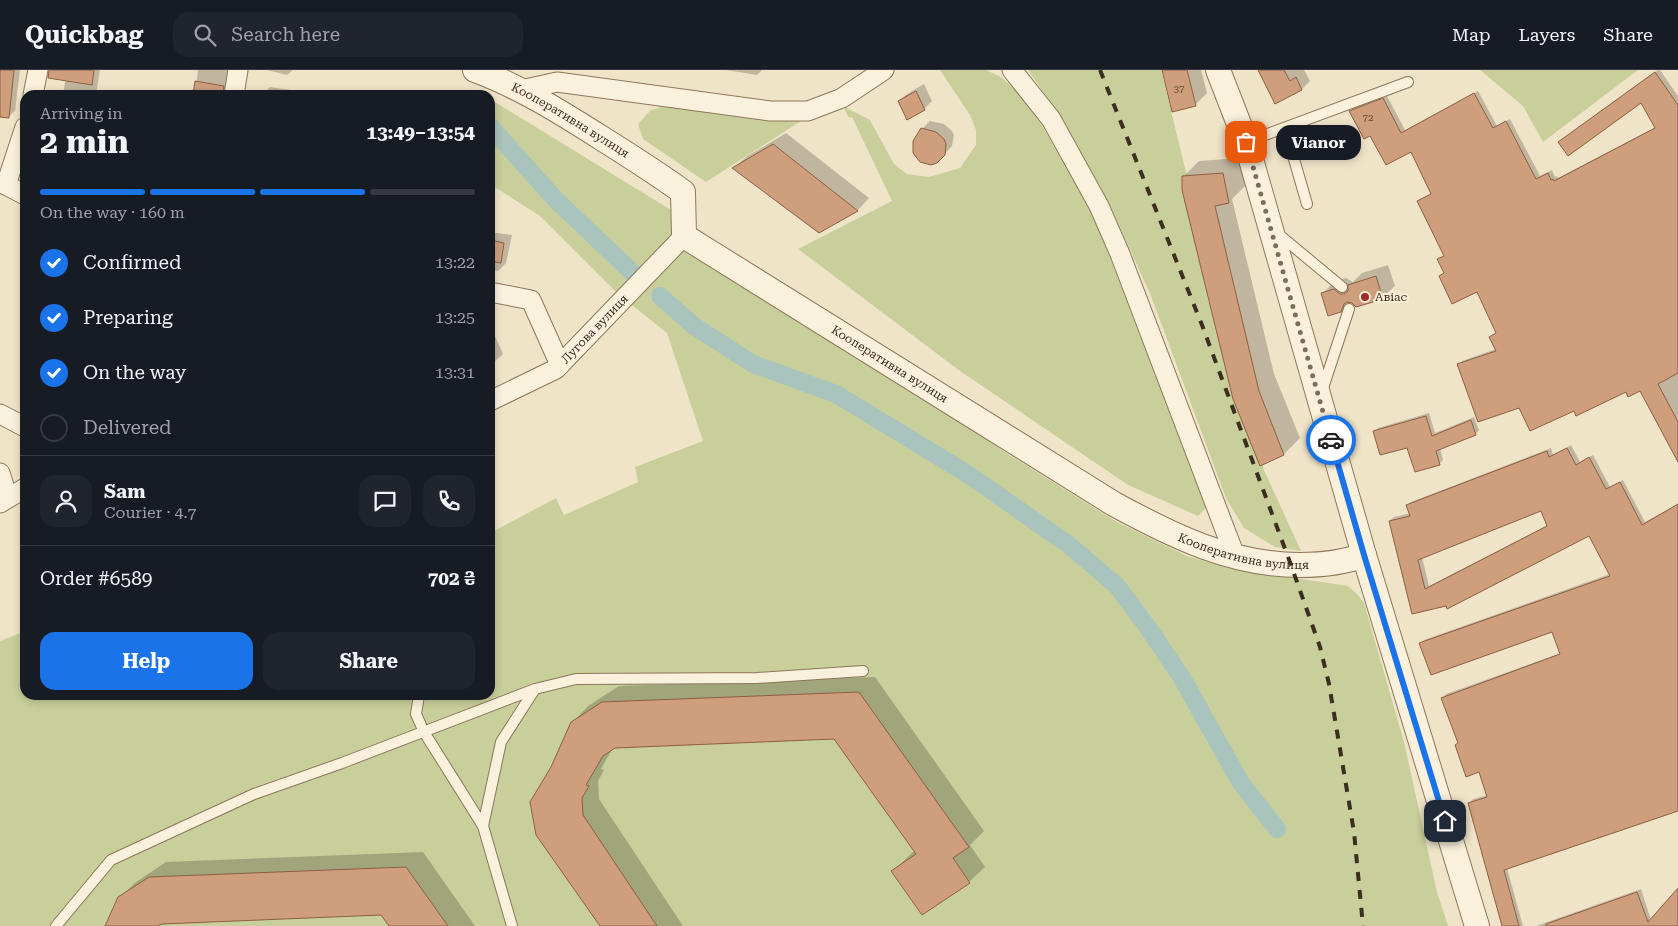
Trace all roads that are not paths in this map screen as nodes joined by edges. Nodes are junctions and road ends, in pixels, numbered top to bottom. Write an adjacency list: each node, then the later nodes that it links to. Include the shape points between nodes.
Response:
1 (38, 70): 9 (street)
2 (238, 70): 10 (street)
3 (475, 70): 7 (street, Кооперативна вулиця)
4 (884, 70): 11 (street, via 842,98 808,111 770,111 557,82)
5 (1012, 70): 32 (street, via 1051,119 1099,206)
6 (1218, 70): 14 (street)
7 (493, 74): 11 (street, Кооперативна вулиця)
8 (1408, 82): 12 (lane)
9 (34, 90)
10 (235, 90)
11 (521, 90): 19 (street, Кооперативна вулиця, via 683,192)
12 (1285, 128): 14 (lane); 17 (lane)
13 (20, 141): 15 (street)
14 (1246, 142): 18 (street)
15 (3, 184): 16 (street)
16 (20, 192)
17 (1307, 204)
18 (1272, 229): 20 (lane); 25 (street)
19 (684, 236): 23 (street, Лугова вулиця); 32 (street, Кооперативна вулиця, via 1114,504 1163,530 1210,550)
20 (1342, 287)
21 (495, 293): 23 (street, via 531,300)
22 (1349, 310): 25 (lane)
23 (560, 365): 24 (street, Лугова вулиця)
24 (495, 399)
25 (1319, 399): 31 (street)
26 (0, 414): 27 (street)
27 (20, 424)
28 (0, 474): 30 (street)
29 (20, 491): 30 (street)
30 (4, 500)
31 (1364, 555): 32 (street, Кооперативна вулиця, via 1347,562 1320,564 1283,564); 40 (street)
32 (1235, 556)
33 (863, 672): 34 (lane, via 757,678 576,679)
34 (535, 690): 36 (lane); 37 (lane, via 501,742)
35 (418, 700): 36 (lane, via 416,714)
36 (424, 732): 37 (lane); 38 (lane, via 254,794 111,860)
37 (483, 826): 39 (lane)
38 (56, 926)
39 (512, 926)
40 (1477, 926)

